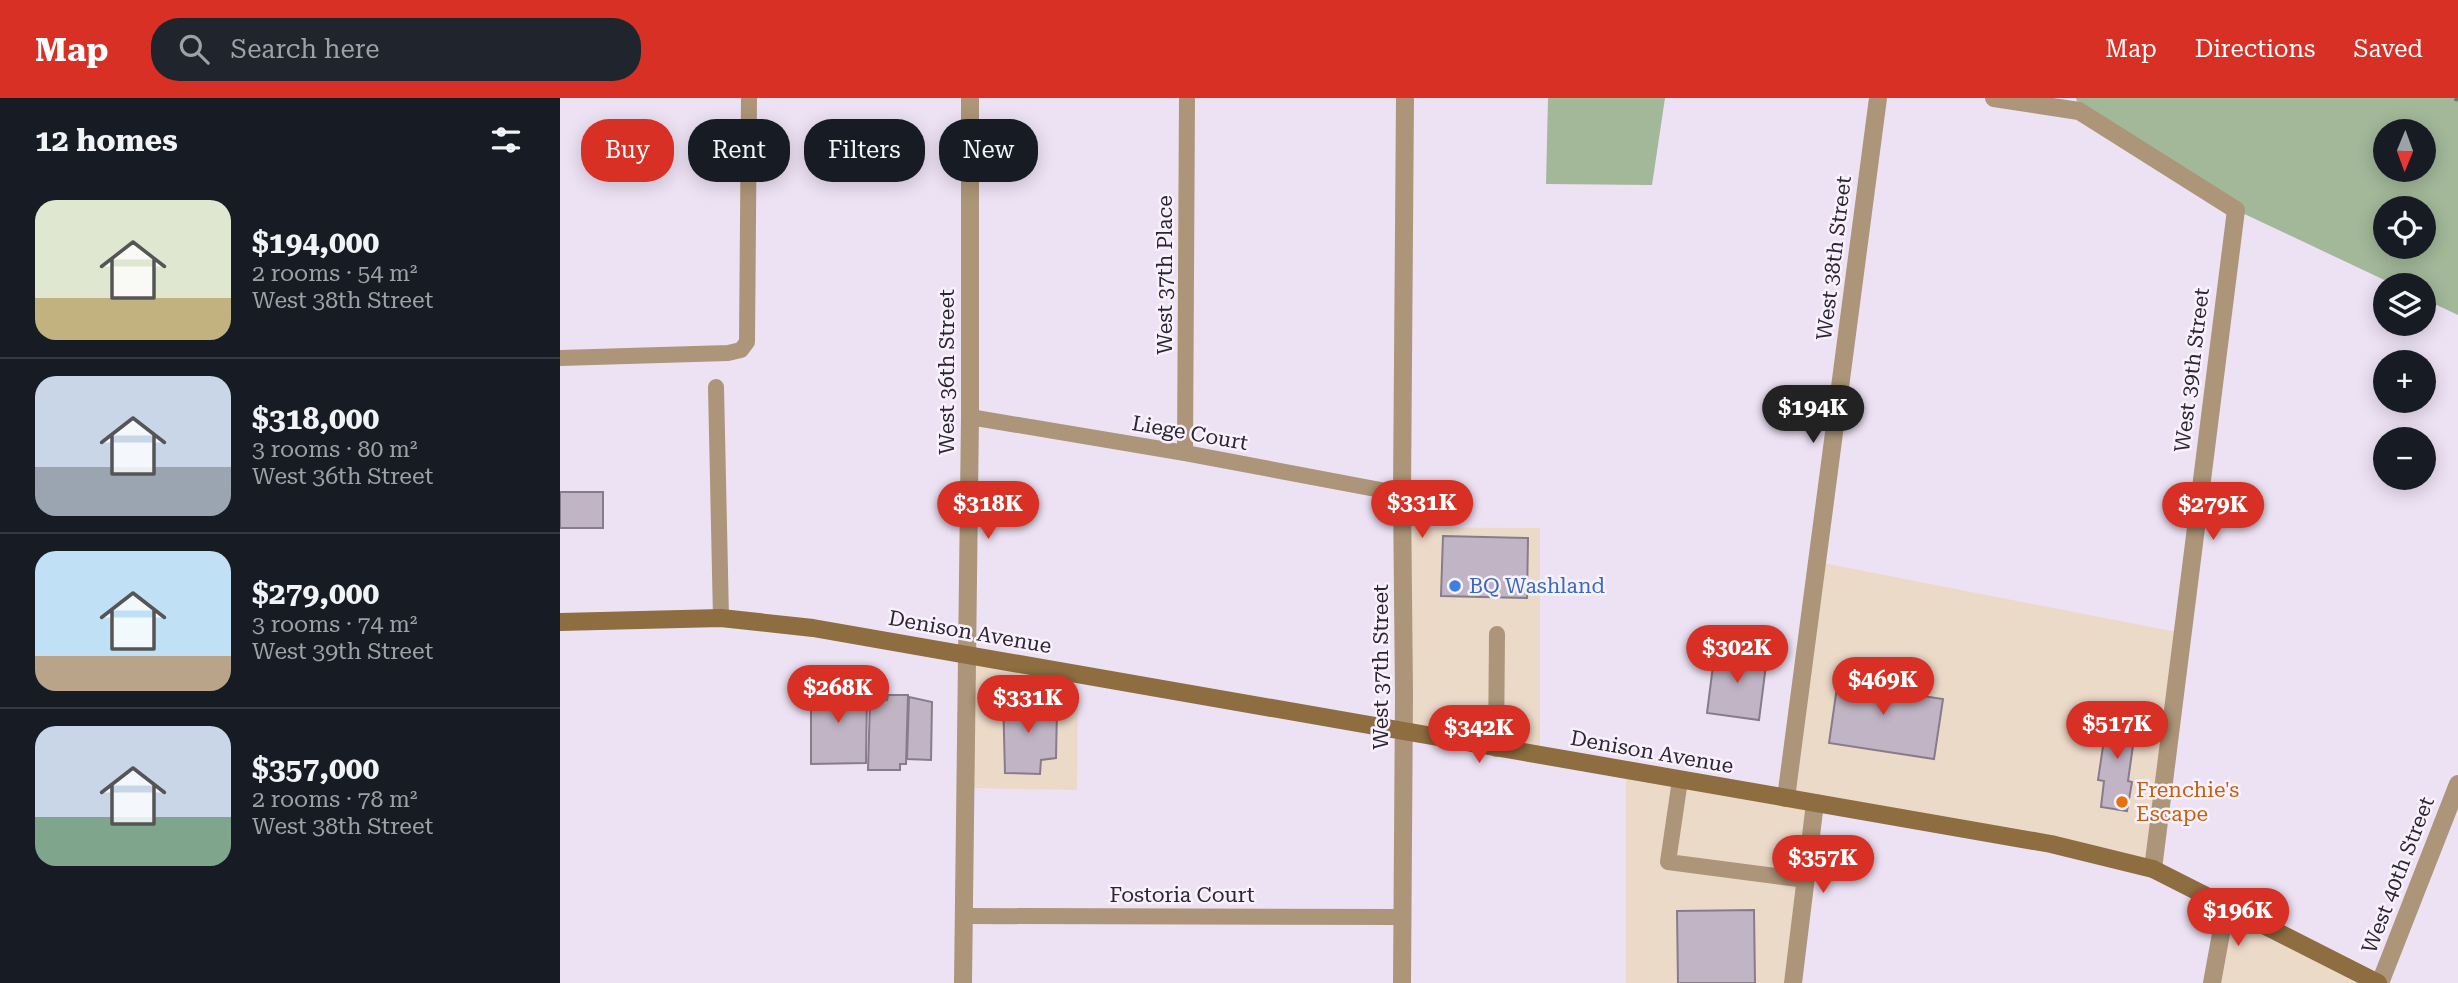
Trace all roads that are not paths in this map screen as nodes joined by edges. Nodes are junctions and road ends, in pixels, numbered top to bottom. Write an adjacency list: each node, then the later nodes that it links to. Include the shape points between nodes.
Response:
1 (749, 98): 7 (lane, via 747,342 741,350 728,353)
2 (970, 98): 9 (street, West 36th Street)
3 (1187, 98): 10 (lane, West 37th Place)
4 (1405, 98): 11 (street, West 37th Street)
5 (1878, 98): 20 (street, West 38th Street)
6 (1994, 98): 22 (street, West 39th Street, via 2079,111 2235,210)
7 (560, 358)
8 (716, 387): 12 (lane)
9 (970, 416): 10 (lane, Liege Court); 15 (street, West 36th Street)
10 (1185, 453): 11 (lane, Liege Court)
11 (1402, 494): 16 (street, West 37th Street)
12 (721, 618): 13 (main road, Denison Avenue); 15 (main road, Denison Avenue)
13 (560, 622)
14 (1497, 634): 17 (lane)
15 (968, 654): 16 (main road, Denison Avenue); 25 (street, West 36th Street)
16 (1404, 733): 17 (main road, Denison Avenue); 26 (street, West 37th Street)
17 (1496, 749): 18 (main road, Denison Avenue)
18 (1680, 780): 20 (main road, Denison Avenue); 23 (lane, via 1668,862)
19 (2458, 783): 31 (street, West 40th Street)
20 (1786, 798): 21 (main road, Denison Avenue)
21 (1815, 803): 22 (main road, Denison Avenue, via 2052,844); 23 (street)
22 (2153, 869): 24 (main road, Denison Avenue)
23 (1806, 880): 29 (street)
24 (2226, 906): 30 (street); 31 (main road, Denison Avenue)
25 (963, 916): 26 (lane, Fostoria Court); 27 (street, West 36th Street)
26 (1401, 917): 28 (street, West 37th Street)
27 (963, 983)
28 (1402, 983)
29 (1793, 983)
30 (2212, 983)
31 (2379, 983)

